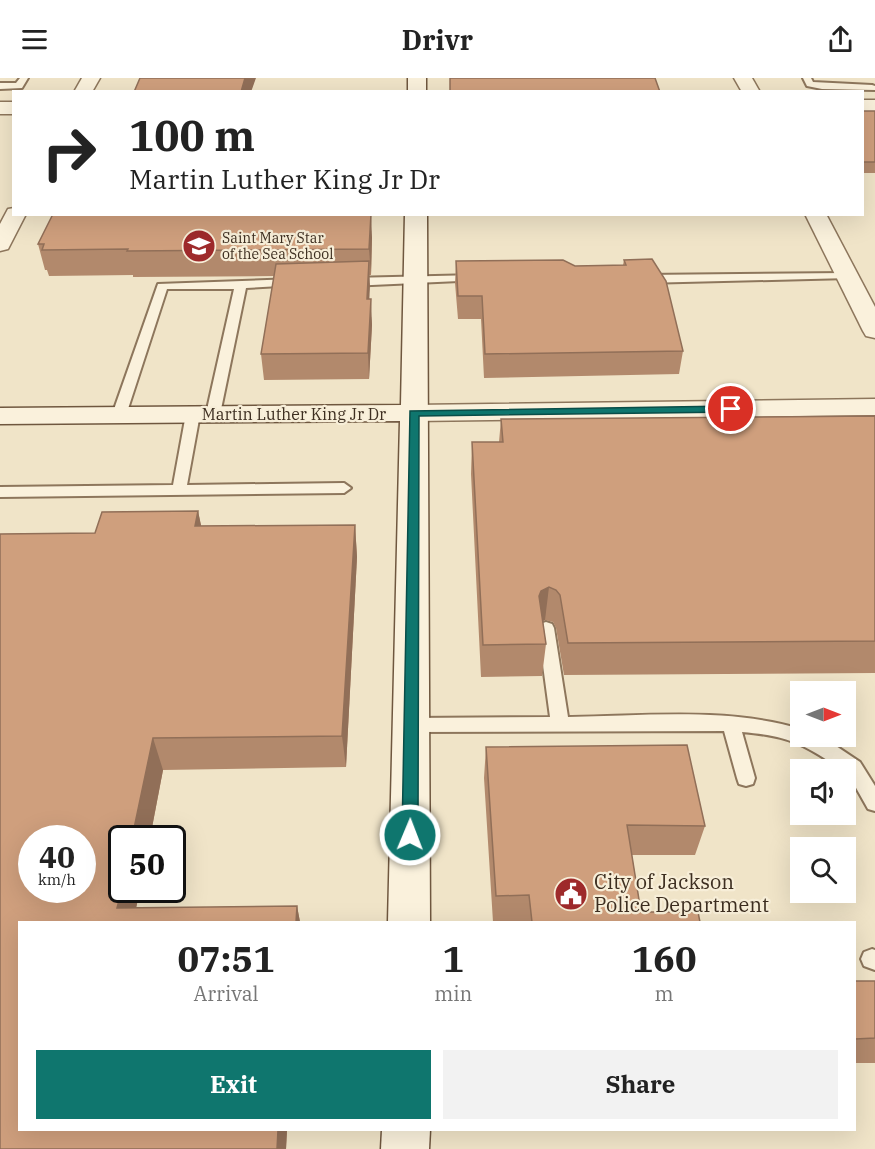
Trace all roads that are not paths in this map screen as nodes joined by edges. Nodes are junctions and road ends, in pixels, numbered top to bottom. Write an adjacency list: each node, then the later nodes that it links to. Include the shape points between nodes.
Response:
1 (24, 78): 4 (lane, via 19,86)
2 (807, 78): 5 (lane, via 810,84)
3 (865, 78): 6 (lane)
4 (0, 86)
5 (843, 90)
6 (874, 96)
7 (15, 216): 10 (main road)
8 (416, 216): 13 (main road)
9 (816, 216): 11 (main road)
10 (0, 244)
11 (846, 276): 14 (lane); 18 (main road)
12 (492, 277): 13 (lane)
13 (415, 279): 15 (lane); 20 (main road)
14 (634, 279)
15 (332, 282)
16 (309, 283): 17 (lane)
17 (241, 285): 21 (lane); 22 (lane, via 162,286)
18 (875, 332)
19 (875, 407): 20 (main road, Martin Luther King Jr Dr)
20 (414, 413): 21 (main road, Martin Luther King Jr Dr); 30 (main road)
21 (203, 414): 22 (main road, Martin Luther King Jr Dr); 25 (lane)
22 (119, 415): 23 (main road, Martin Luther King Jr Dr)
23 (0, 417)
24 (345, 488): 25 (lane)
25 (179, 490): 26 (lane)
26 (0, 492)
27 (546, 628): 28 (lane)
28 (560, 724): 29 (lane); 30 (lane)
29 (731, 724): 31 (lane, via 771,726); 33 (lane)
30 (412, 725): 35 (main road)
31 (790, 732)
32 (823, 747): 34 (lane, via 853,767)
33 (746, 778)
34 (875, 803)
35 (409, 921)
36 (406, 1131): 37 (main road)
37 (405, 1149)

